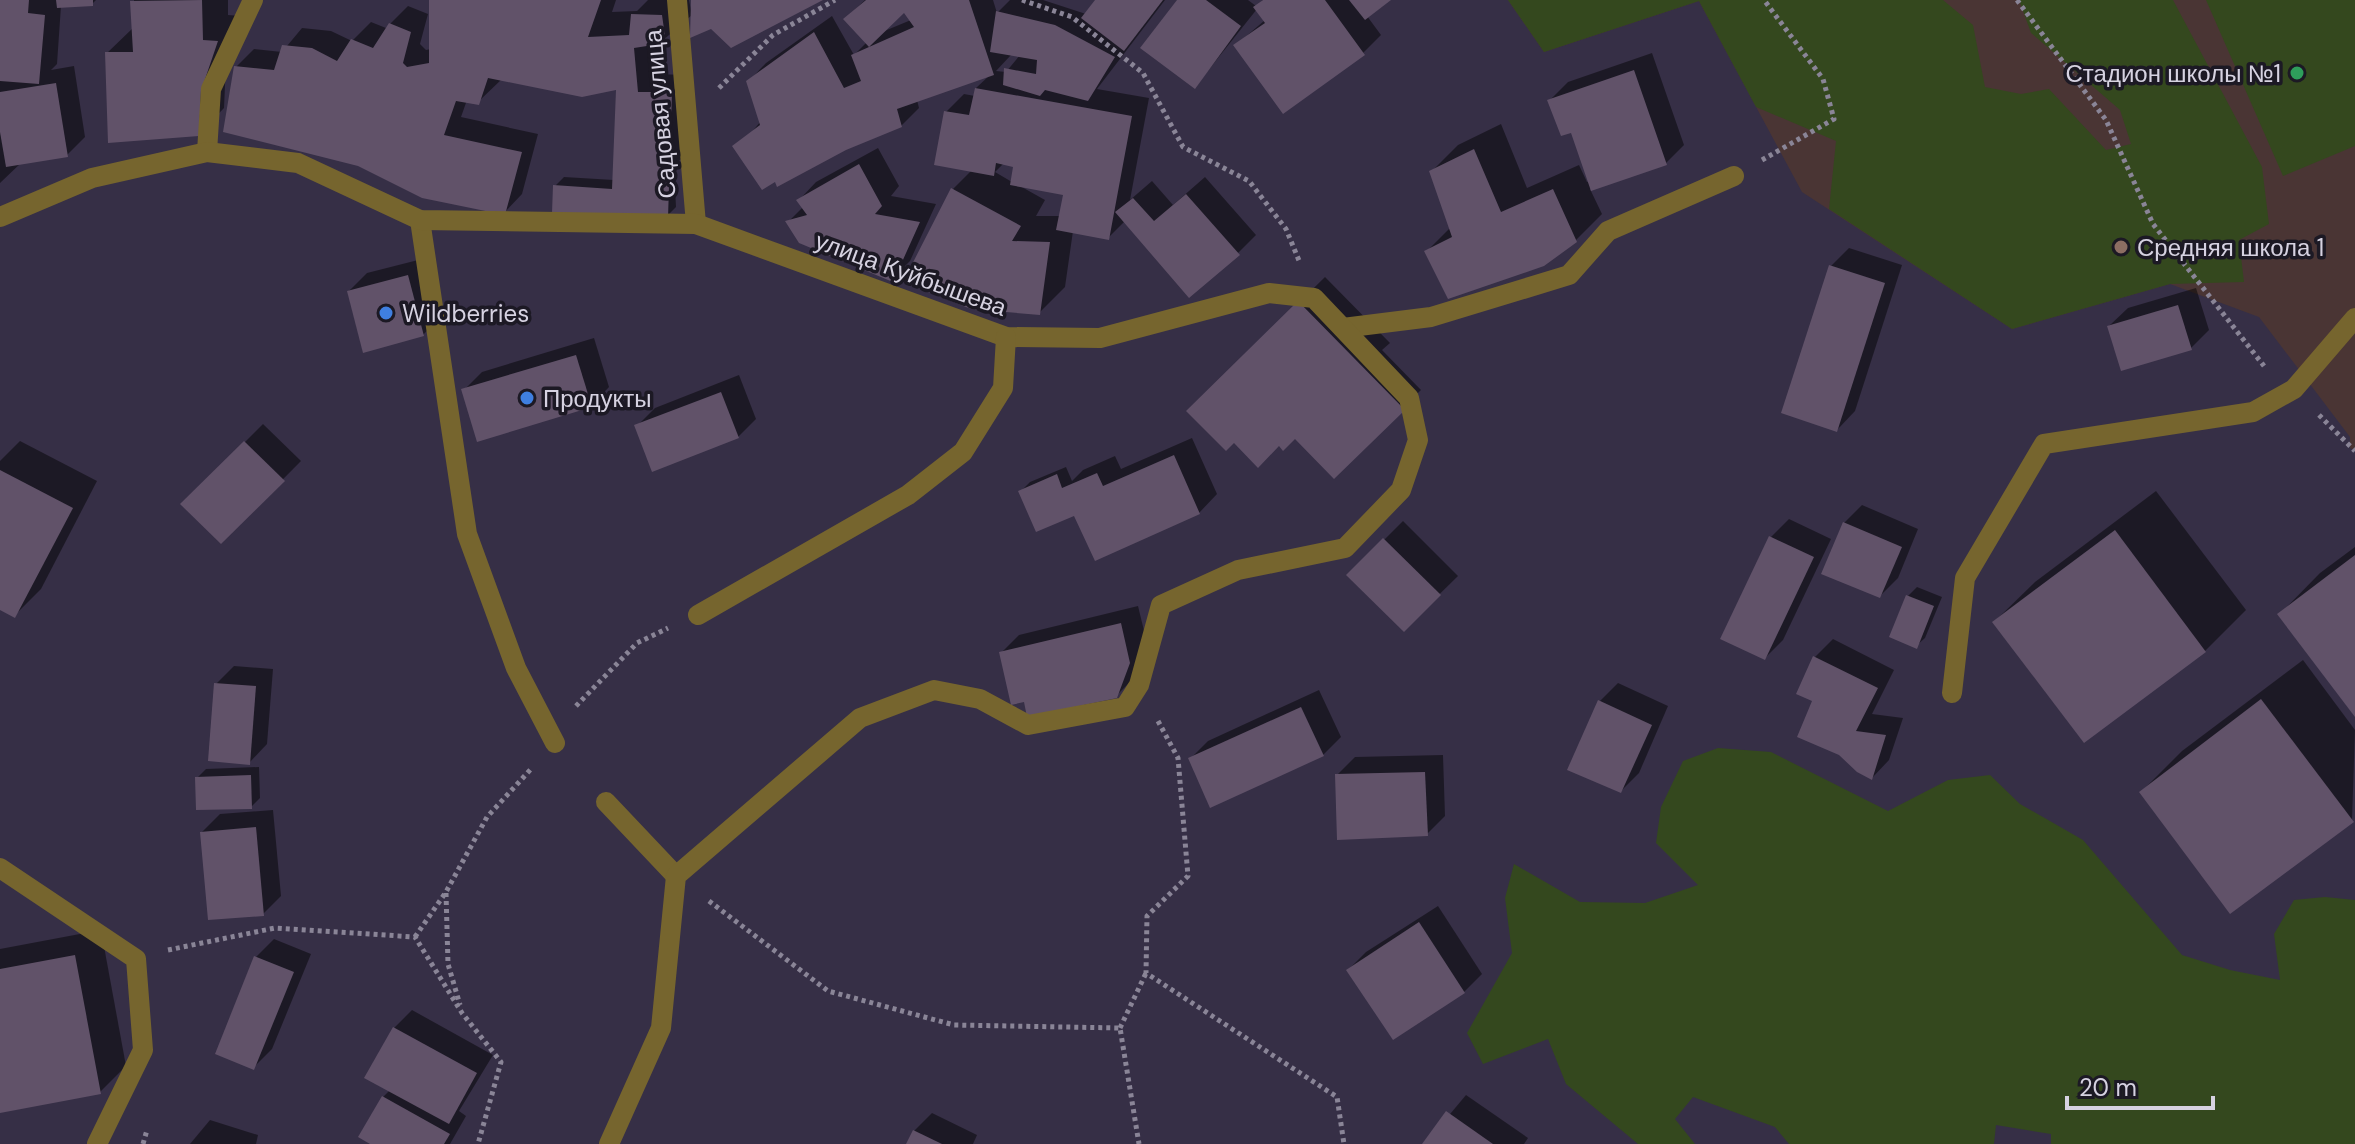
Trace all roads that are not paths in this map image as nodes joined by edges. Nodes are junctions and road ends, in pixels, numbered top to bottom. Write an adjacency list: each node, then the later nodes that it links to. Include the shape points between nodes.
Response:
1 (253, 0): 3 (street, via 211,89)
2 (677, 0): 7 (street, Садовая улица)
3 (207, 152): 5 (street, улица Куйбышева, via 92,178); 6 (street, улица Куйбышева, via 298,163)
4 (1734, 176): 9 (street, via 1608,231 1569,275 1431,317)
5 (0, 217)
6 (420, 220): 7 (street, улица Куйбышева); 13 (street, via 467,534 516,668)
7 (696, 224): 10 (street, улица Куйбышева)
8 (2355, 318): 12 (street, via 2294,389 2253,412 2044,444 1965,578)
9 (1343, 328): 10 (street, улица Куйбышева, via 1314,298 1269,293 1100,338); 16 (street, via 1409,398 1418,440 1401,490 1345,548 1238,570 1161,605 1139,685 1125,707 1028,725 980,699 934,690 860,718)
10 (1006, 337): 11 (street, via 1003,388 963,452 908,495)
11 (698, 615)
12 (1952, 693)
13 (555, 743)
14 (606, 802): 16 (street)
15 (0, 868): 17 (street, via 136,959 143,1050)
16 (676, 876): 18 (street, via 661,1028)
17 (97, 1144)
18 (609, 1144)

